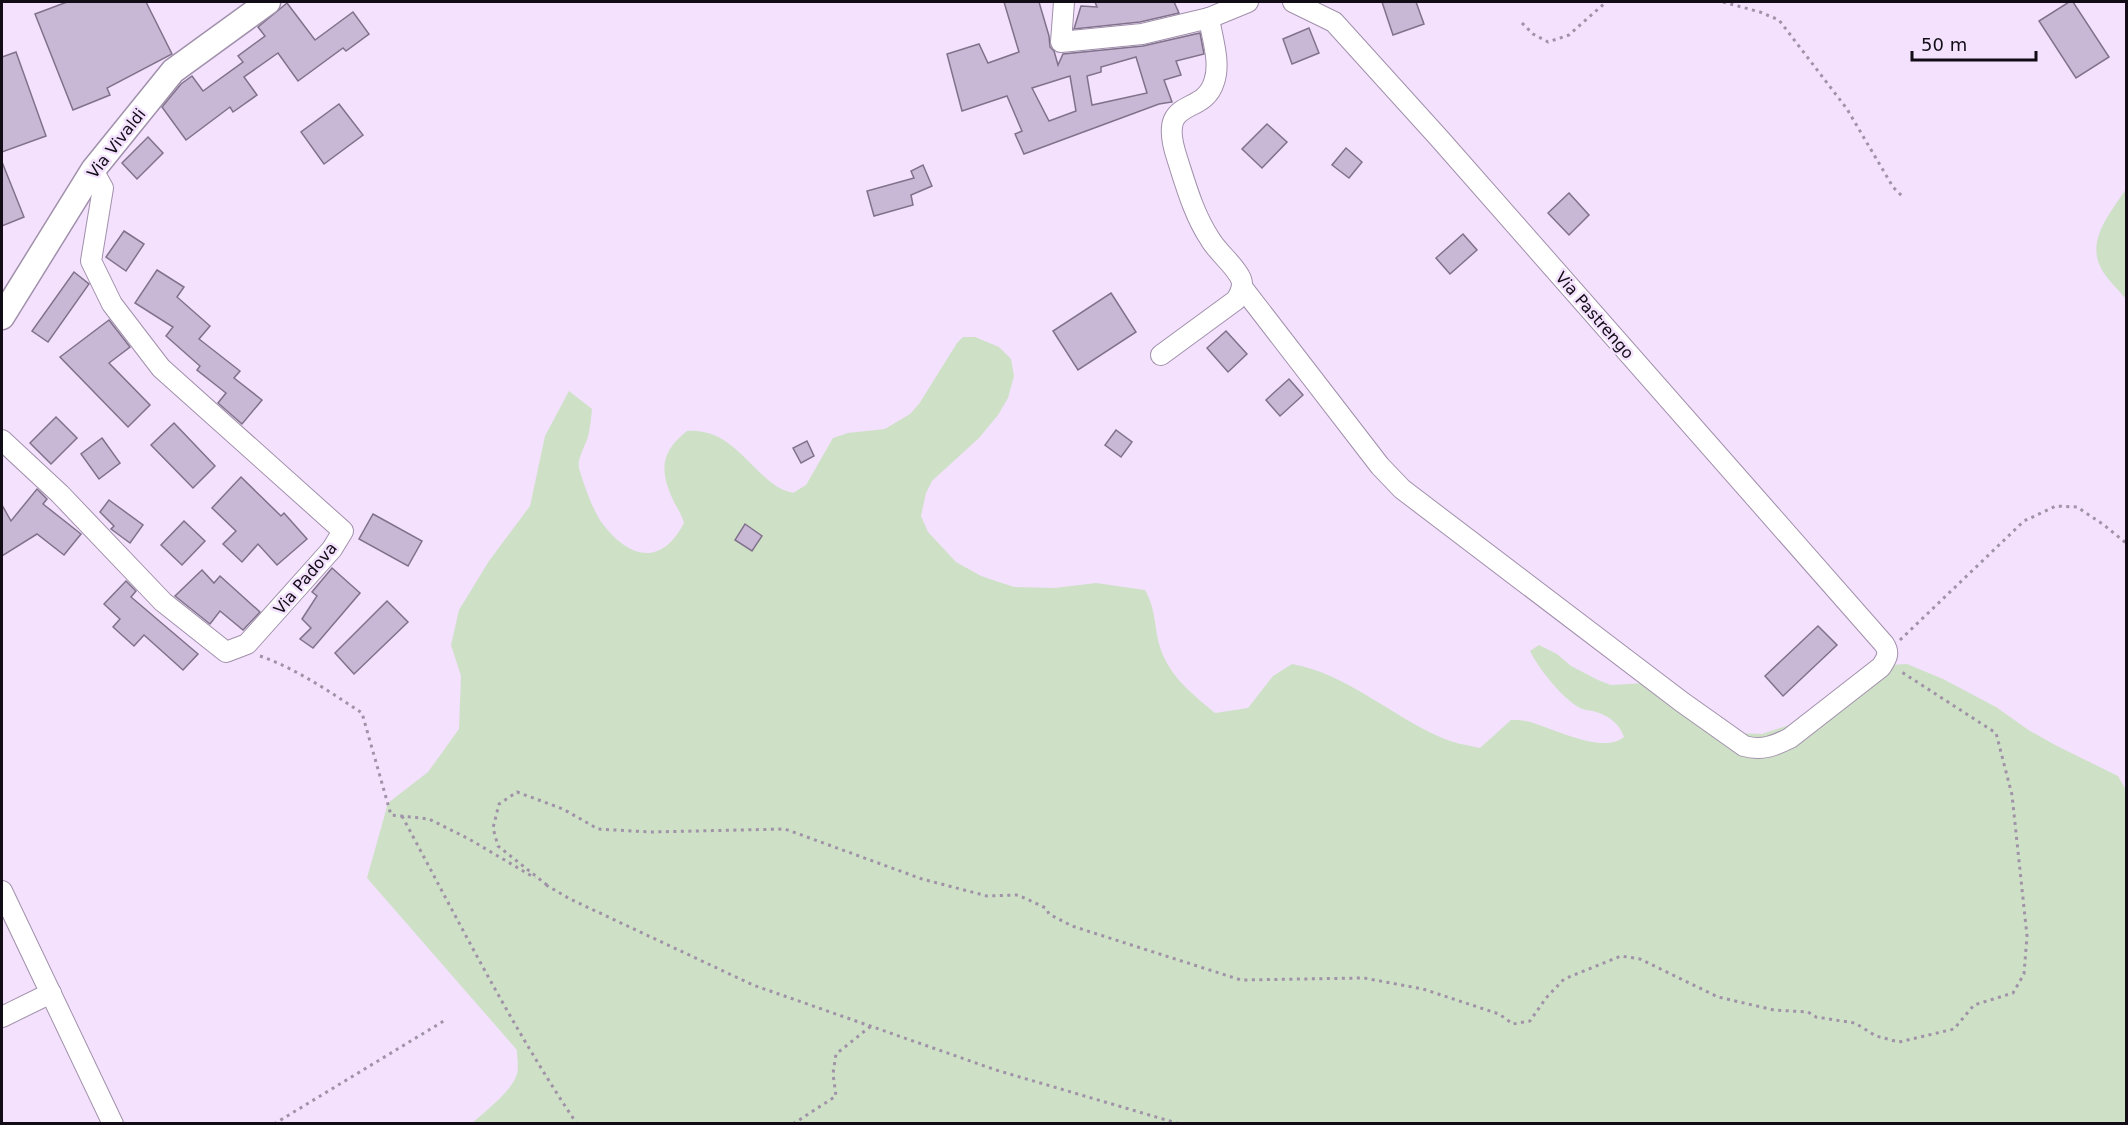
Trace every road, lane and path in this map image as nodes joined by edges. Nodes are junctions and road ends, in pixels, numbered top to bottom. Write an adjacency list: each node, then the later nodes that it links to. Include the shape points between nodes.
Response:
1 (268, 2): 9 (street, Via Vivaldi, via 173,71)
2 (1064, 2): 7 (street, via 1061,42 1142,34)
3 (1248, 2): 7 (street)
4 (1293, 2): 16 (street, Via Pastrengo, via 1334,22)
5 (1606, 2): 8 (path, via 1569,35 1548,42)
6 (1723, 2): 10 (path, via 1779,20 1847,109 1893,187)
7 (1209, 18): 11 (street, via 1216,67 1214,85 1172,120 1172,131 1196,213 1210,240 1241,278)
8 (1522, 23)
9 (93, 170): 12 (street, Via Vivaldi); 17 (street, Via Padova, via 103,188 91,261 112,304 162,368 343,531 332,549 247,644)
10 (1903, 197)
11 (1242, 287): 13 (street, via 1236,300); 16 (street, via 1402,489 1744,746 1763,748 1790,738 1881,667 1887,656)
12 (2, 317)
13 (1161, 355)
14 (2, 440): 17 (street, via 60,494 163,602 226,652)
15 (2127, 543): 16 (path, via 2077,507 2055,506 2024,521)
16 (1886, 647): 19 (path, via 1898,669 1995,733 2012,795 2027,936 2024,974 2013,993 1974,1005 1954,1029 1899,1042 1876,1036 1855,1023 1718,997 1641,959 1621,956 1564,979 1530,1021 1514,1024 1499,1014 1422,989 1364,978 1241,980 1072,926 1018,895 987,896 922,879 785,829 650,832 598,829 563,809 518,792 500,804 493,828 498,846)
17 (236, 648): 18 (path, via 274,661 362,712 391,815)
18 (402, 816): 19 (path, via 429,819); 27 (path, via 498,993)
19 (547, 885): 24 (path, via 753,985)
20 (2, 891): 21 (street)
21 (51, 993): 22 (street); 25 (street)
22 (2, 1017)
23 (447, 1019): 26 (path)
24 (871, 1026): 28 (path, via 836,1054 836,1096); 29 (path, via 996,1070)
25 (113, 1124)
26 (274, 1124)
27 (577, 1124)
28 (793, 1124)
29 (1180, 1124)

